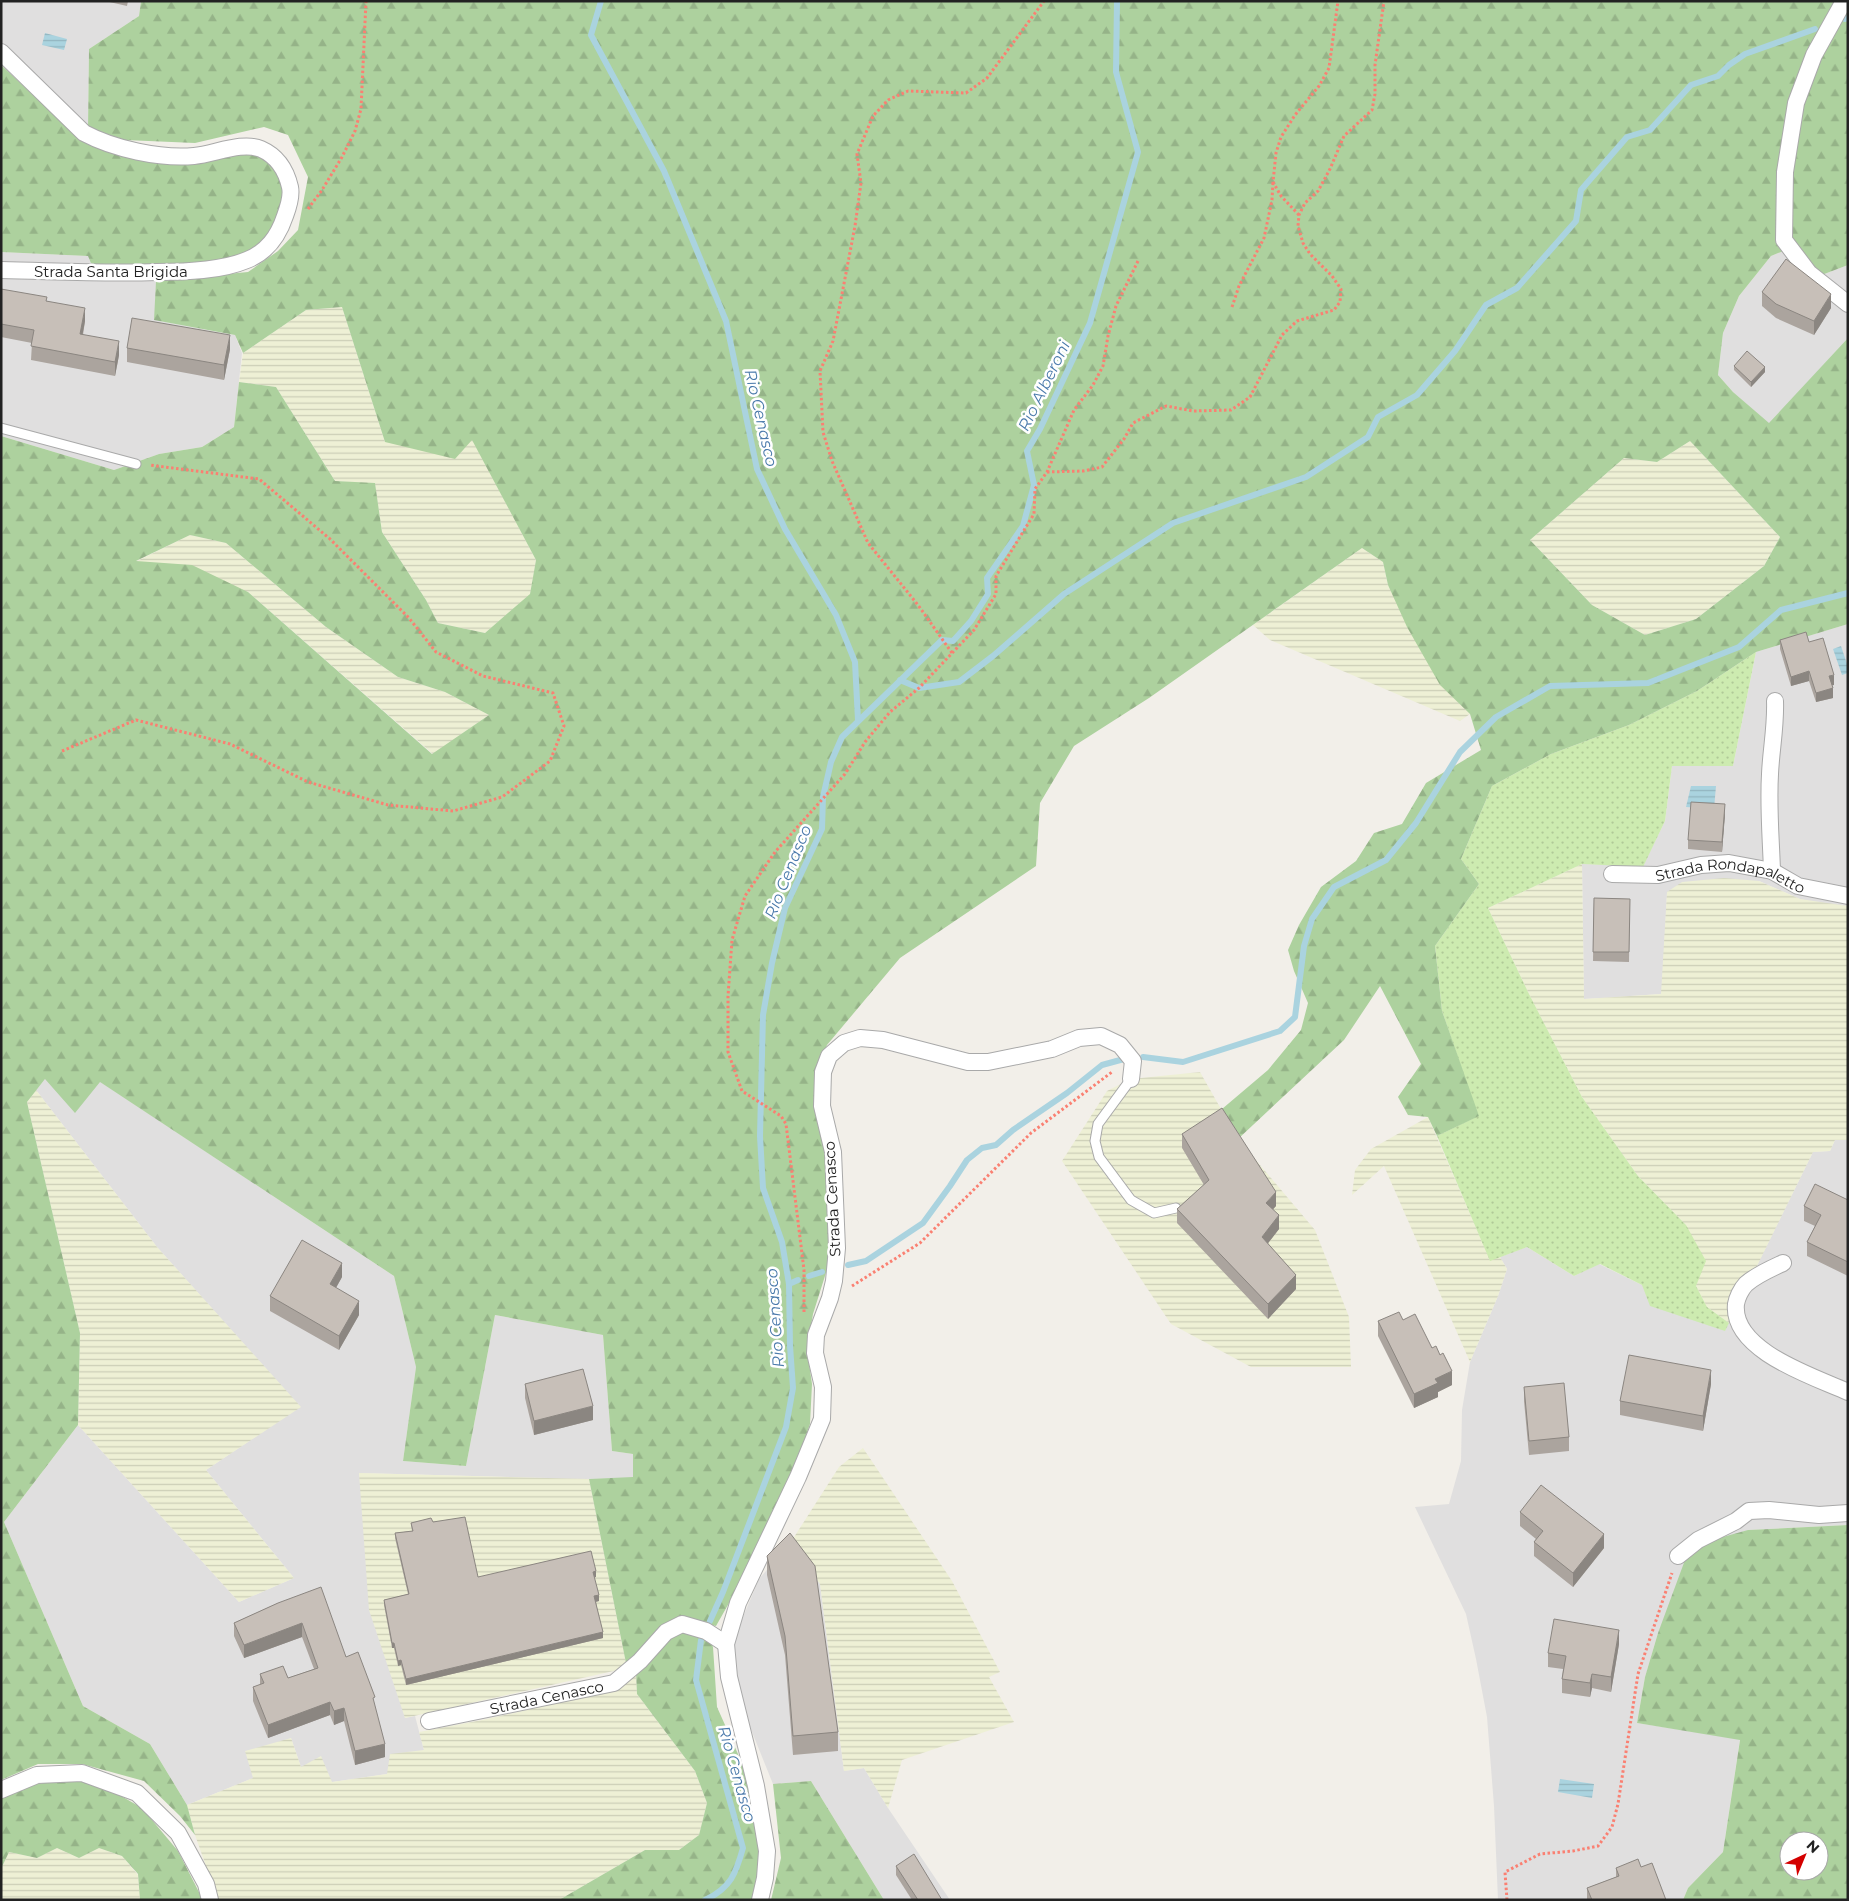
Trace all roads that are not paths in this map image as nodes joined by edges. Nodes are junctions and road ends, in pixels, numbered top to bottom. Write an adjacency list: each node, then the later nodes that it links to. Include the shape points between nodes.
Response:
1 (1844, 1): 4 (street, via 1814,55 1796,103 1786,172 1784,240 1810,273)
2 (1, 52): 3 (street, Strada Santa Brigida, via 84,133 100,142 132,151 192,156 246,146 261,149 277,159 290,188 286,213 273,242 248,260 233,265 188,272)
3 (1, 270)
4 (1848, 304)
5 (1, 428): 6 (lane)
6 (136, 464)
7 (1775, 701): 8 (street, via 1769,782)
8 (1772, 871): 9 (street, Strada Rondapaletto, via 1729,863 1701,865 1658,875); 10 (street, Strada Rondapaletto, via 1798,886)
9 (1612, 874)
10 (1848, 896)
11 (1131, 1075): 12 (lane, via 1098,1124 1095,1141 1099,1157 1131,1200 1154,1213); 17 (street, Strada Cenasco, via 1132,1061 1120,1045 1101,1036 1079,1038 1052,1050 988,1062 968,1062 883,1040 860,1038 844,1043 830,1056 823,1072 822,1106 833,1152 836,1224 834,1281 816,1335 815,1353 823,1387 822,1419 738,1603)
12 (1176, 1208)
13 (1783, 1263): 14 (street, via 1745,1285 1736,1299 1735,1313 1743,1332 1775,1359)
14 (1848, 1392)
15 (1848, 1513): 16 (street, via 1819,1515 1749,1510 1736,1521 1698,1540)
16 (1678, 1556)
17 (726, 1644): 18 (street, Strada Cenasco, via 706,1631 682,1624 666,1632 614,1683); 21 (street, Strada Cenasco, via 767,1851)
18 (430, 1721)
19 (1, 1790): 20 (street, via 37,1775 82,1772 137,1793 178,1833 206,1884)
20 (210, 1900)
21 (760, 1900)

